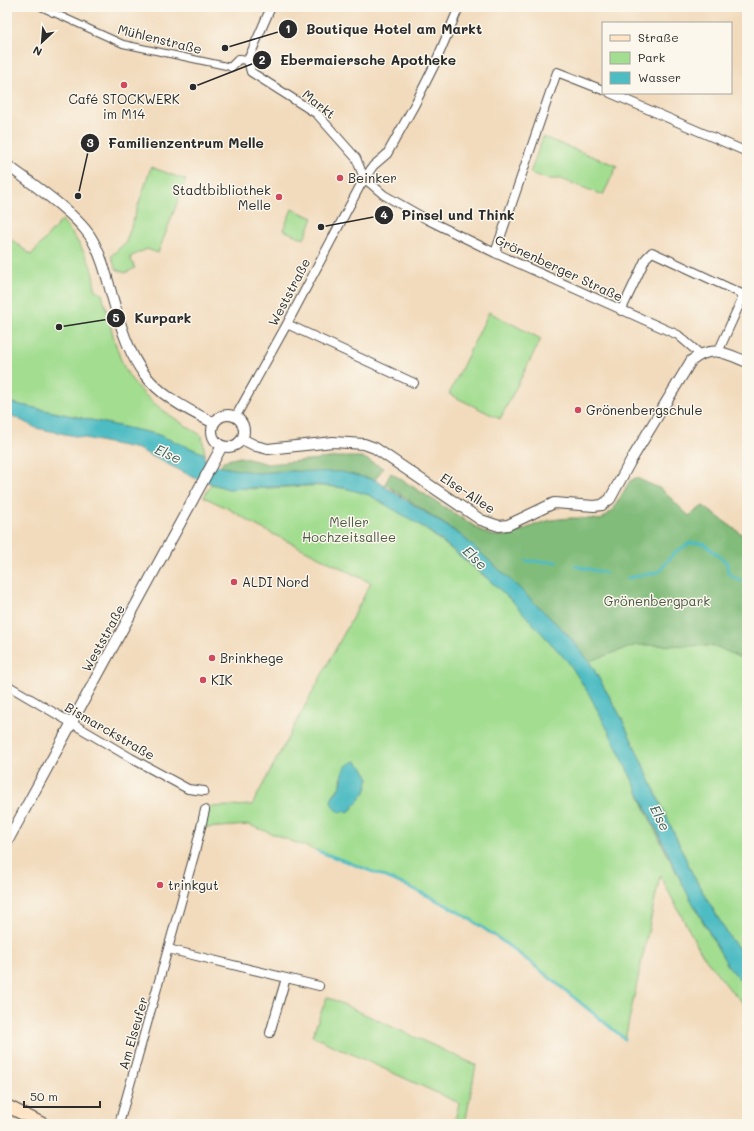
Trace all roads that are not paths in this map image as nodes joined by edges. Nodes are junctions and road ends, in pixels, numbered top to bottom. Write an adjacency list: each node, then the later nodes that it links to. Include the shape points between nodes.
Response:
1 (41, 7): 4 (street, Mühlenstraße)
2 (271, 7): 5 (street)
3 (459, 7): 11 (street, Weststraße, via 416,104 387,154)
4 (54, 10): 6 (street, Mühlenstraße, via 123,44)
5 (248, 60): 6 (street, via 239,59); 11 (street, Markt, via 251,72 317,114 356,158)
6 (231, 67)
7 (602, 90): 12 (street, via 557,72)
8 (612, 94): 9 (street)
9 (747, 152)
10 (7, 165): 20 (street, via 80,223 91,237 121,326 133,356 148,380 169,398)
11 (364, 178): 12 (street, Grönenberger Straße, via 384,195); 14 (street, Weststraße)
12 (495, 253): 13 (street, Grönenberger Straße)
13 (621, 311): 15 (street, via 646,258 652,252 742,294); 16 (street, Grönenberger Straße, via 678,335)
14 (287, 324): 18 (street); 19 (street, Weststraße)
15 (718, 350): 16 (street); 17 (street)
16 (700, 354): 21 (street, Else-Allee, via 691,361 610,499 602,505 594,506 554,503 508,525 499,526 481,520 375,448 364,444 333,442 268,449)
17 (747, 362)
18 (414, 383)
19 (236, 416): 20 (street, via 226,415); 21 (street, via 243,424)
20 (214, 422): 22 (street, via 212,434)
21 (242, 439): 22 (street, via 236,445)
22 (222, 446): 24 (street, Weststraße)
23 (7, 685): 24 (street, Bismarckstraße)
24 (70, 722): 25 (street, Bismarckstraße, via 182,786); 27 (street, Weststraße)
25 (204, 791)
26 (205, 810): 28 (street, Am Elseufer)
27 (7, 842)
28 (168, 949): 29 (street); 34 (street, Am Elseufer)
29 (286, 978): 30 (street); 31 (street)
30 (319, 986)
31 (270, 1033)
32 (7, 1106): 33 (main road)
33 (43, 1124)
34 (119, 1124)

